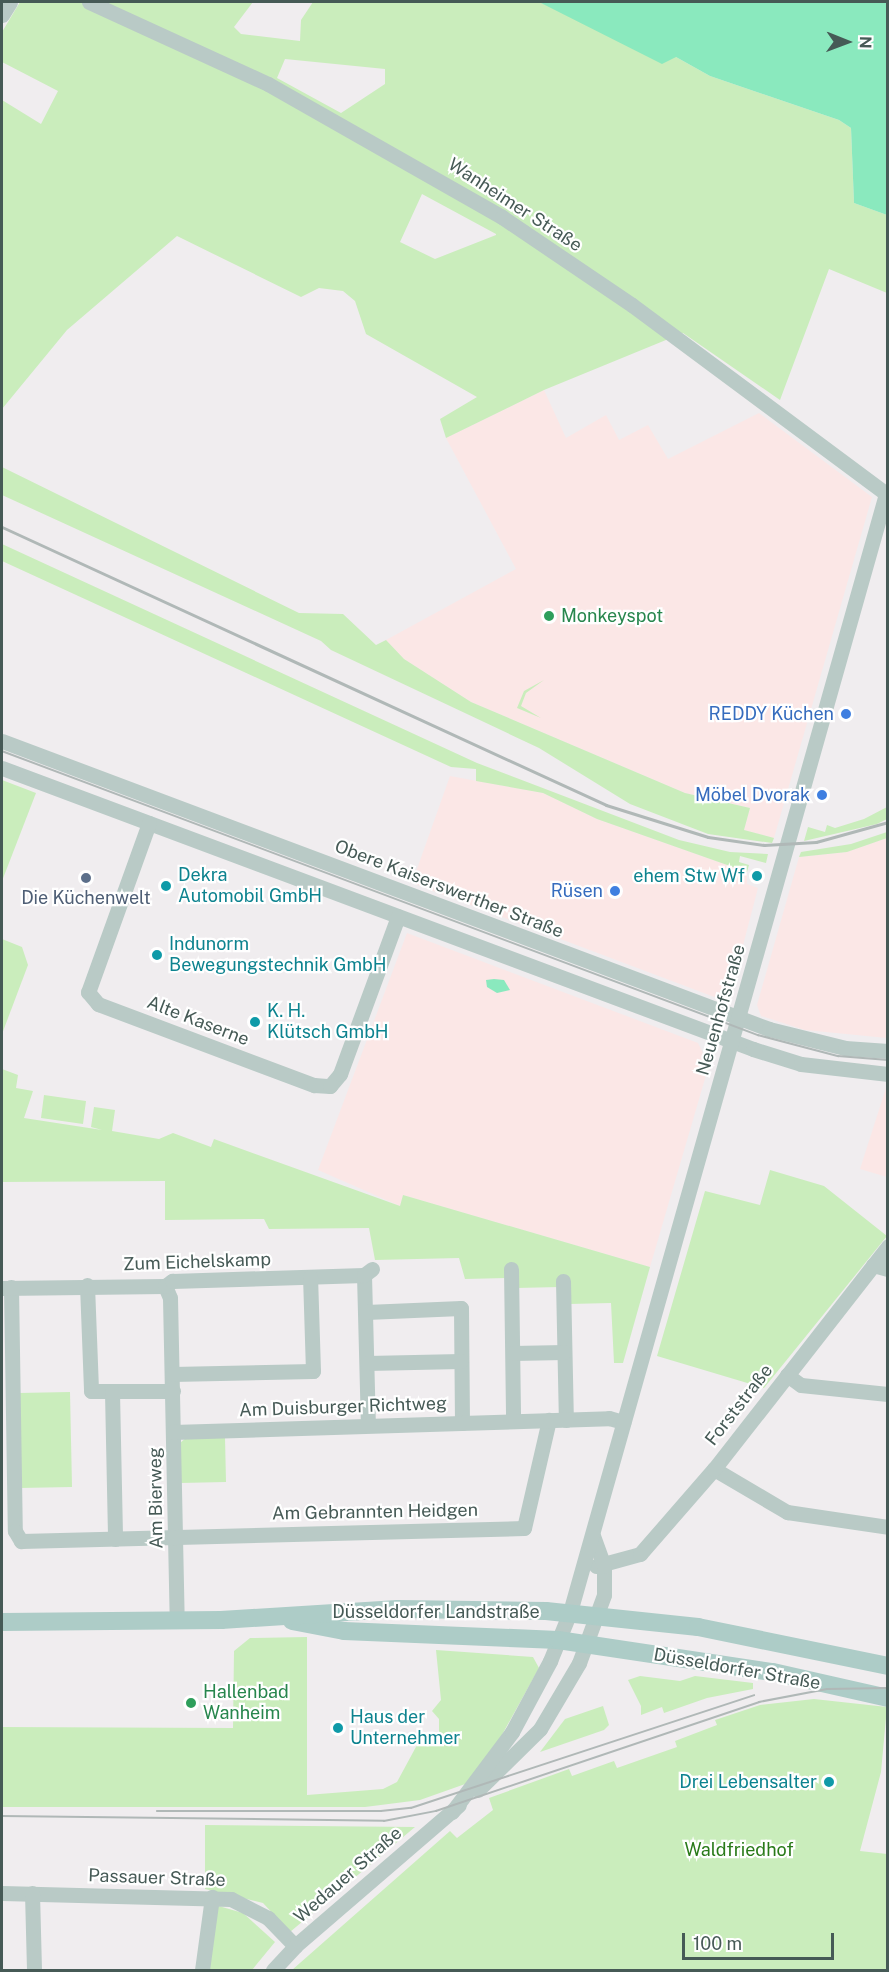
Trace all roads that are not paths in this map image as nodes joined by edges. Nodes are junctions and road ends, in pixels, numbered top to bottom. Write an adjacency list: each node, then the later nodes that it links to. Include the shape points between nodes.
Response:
1 (10, 2): 3 (street)
2 (89, 2): 4 (street, Wanheimer Straße, via 268,84 502,217 632,305)
3 (2, 15)
4 (887, 495): 9 (street, Neuenhofstraße)
5 (2, 741): 9 (street, Obere Kaiserswerther Straße)
6 (2, 768): 7 (street)
7 (149, 823): 8 (street); 8 (street, Alte Kaserne, via 88,992 99,1004 204,1044 314,1085 330,1086 340,1074)
8 (398, 916): 10 (street)
9 (739, 1018): 10 (street, Neuenhofstraße); 11 (street, Obere Kaiserswerther Straße, via 809,1041)
10 (731, 1041): 12 (street, via 801,1064); 36 (street, Neuenhofstraße)
11 (888, 1051)
12 (888, 1074)
13 (888, 1246): 14 (street, Forststraße)
14 (880, 1267): 28 (street, Forststraße)
15 (511, 1269): 23 (street)
16 (309, 1277): 19 (street, Zum Eichelskamp, via 172,1281); 21 (street, Zum Eichelskamp, via 368,1272); 27 (street, via 313,1371)
17 (563, 1281): 24 (street)
18 (87, 1285): 19 (street, Zum Eichelskamp); 20 (street, Zum Eichelskamp); 30 (street, via 89,1388)
19 (165, 1286): 27 (street, Am Bierweg, via 170,1298)
20 (6, 1287): 22 (street, Am Gebrannten Heidgen)
21 (366, 1312): 25 (street, via 461,1308); 26 (street, Zum Eichelskamp)
22 (6, 1333): 32 (street, Am Gebrannten Heidgen)
23 (513, 1353): 24 (street); 35 (street)
24 (564, 1353): 34 (street)
25 (461, 1361): 26 (street); 37 (street)
26 (367, 1363): 38 (street, Zum Eichelskamp)
27 (172, 1374): 29 (street, Am Bierweg)
28 (787, 1375): 31 (street, via 801,1385); 40 (street, Forststraße)
29 (173, 1391): 30 (street); 39 (street, Am Bierweg)
30 (112, 1392): 44 (street)
31 (888, 1394)
32 (7, 1411): 44 (street, Am Gebrannten Heidgen, via 17,1539)
33 (549, 1420): 34 (street, Am Duisburger Richtweg); 35 (street, Am Duisburger Richtweg); 43 (street, Am Gebrannten Heidgen, via 524,1527)
34 (566, 1420): 36 (street, Am Duisburger Richtweg, via 609,1418)
35 (513, 1421): 37 (street, Am Duisburger Richtweg)
36 (623, 1422): 42 (street, Neuenhofstraße)
37 (462, 1423): 38 (street, Am Duisburger Richtweg)
38 (368, 1425): 39 (street, Am Duisburger Richtweg)
39 (173, 1432): 43 (street, Am Bierweg)
40 (714, 1469): 41 (street, via 802,1518); 46 (street, Forststraße, via 640,1554)
41 (888, 1527)
42 (593, 1536): 45 (street, Neuenhofstraße); 46 (street)
43 (176, 1537): 44 (street, Am Gebrannten Heidgen); 50 (street, Am Bierweg)
44 (116, 1539)
45 (584, 1566): 46 (street); 47 (street, Neuenhofstraße)
46 (604, 1566): 48 (street, via 604,1595)
47 (570, 1612): 48 (main road, Düsseldorfer Landstraße); 49 (main road, Düsseldorfer Landstraße, via 398,1609); 52 (street, Neuenhofstraße)
48 (598, 1615): 53 (street, Wedauer Straße); 54 (main road, Düsseldorfer Straße, via 698,1627)
49 (275, 1618): 50 (main road, Düsseldorfer Landstraße); 52 (main road, Düsseldorfer Landstraße, via 344,1631)
50 (177, 1621): 51 (main road, Düsseldorfer Landstraße)
51 (2, 1622)
52 (558, 1640): 53 (main road, Düsseldorfer Landstraße); 56 (street, Wedauer Straße, via 512,1732)
53 (587, 1644): 55 (main road, Düsseldorfer Straße, via 773,1672); 56 (street, Wedauer Straße, via 565,1690 540,1729 505,1767)
54 (888, 1666)
55 (888, 1698)
56 (452, 1812): 60 (street, Wedauer Straße)
57 (2, 1893): 58 (street, Passauer Straße)
58 (32, 1893): 59 (street, Passauer Straße); 61 (street)
59 (212, 1897): 60 (street, Passauer Straße, via 252,1907); 62 (street)
60 (295, 1946): 63 (street, Wedauer Straße)
61 (34, 1971)
62 (202, 1971)
63 (273, 1971)

